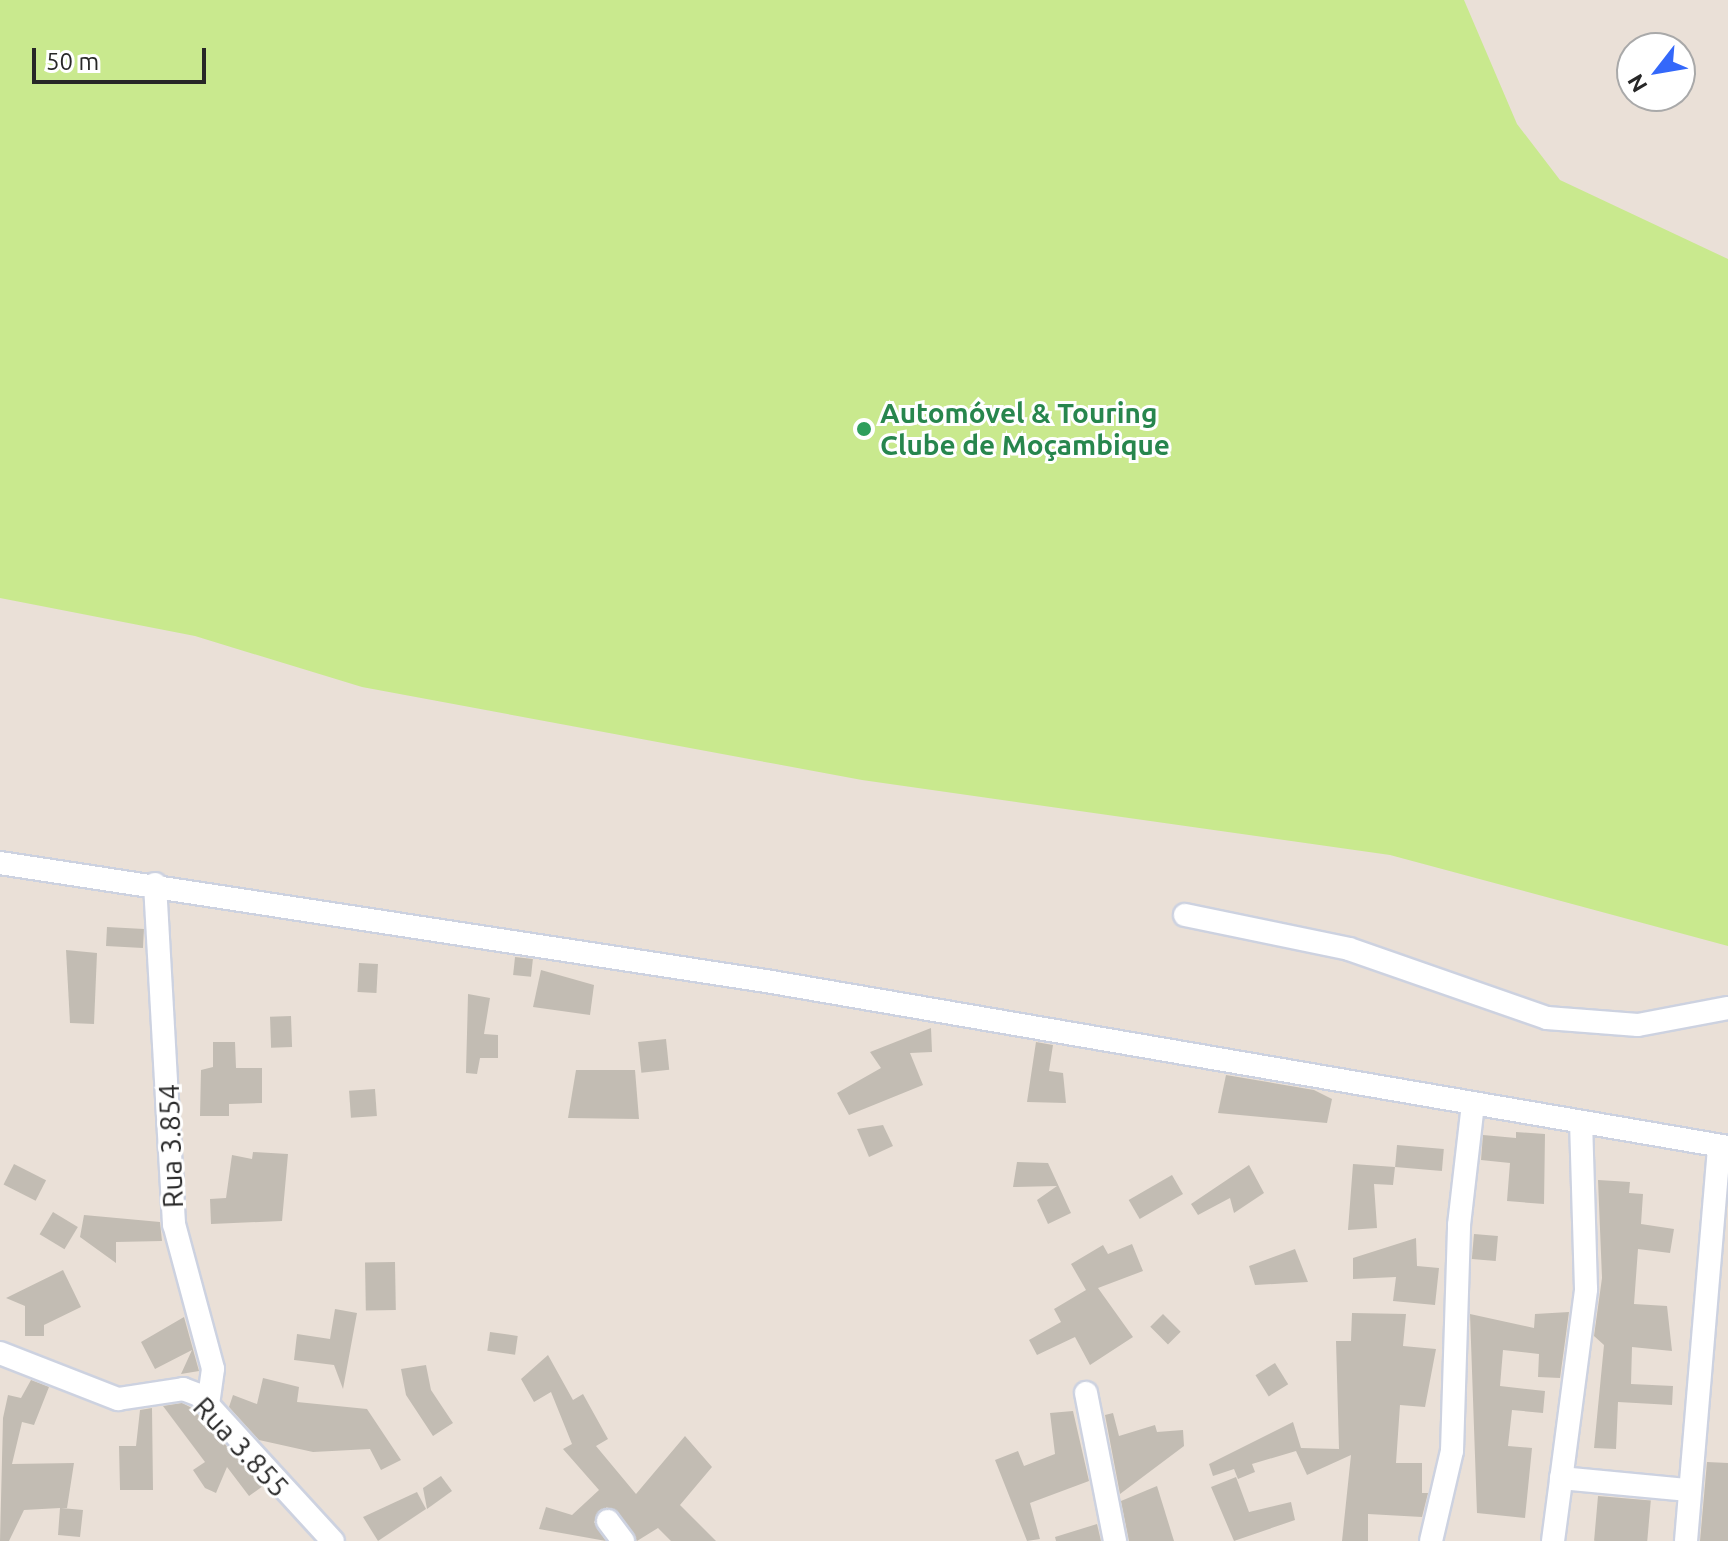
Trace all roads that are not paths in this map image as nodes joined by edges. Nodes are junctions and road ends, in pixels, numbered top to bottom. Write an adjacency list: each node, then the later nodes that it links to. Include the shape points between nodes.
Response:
1 (0, 863): 2 (street)
2 (155, 884): 5 (street); 10 (street, Rua 3.854, via 174,1224 213,1369)
3 (1185, 915): 4 (street, via 1349,949 1547,1018 1638,1025)
4 (1728, 1008)
5 (1473, 1104): 6 (street); 17 (street, via 1459,1225 1452,1451)
6 (1581, 1124): 7 (street); 11 (street, via 1586,1289)
7 (1723, 1147): 12 (street)
8 (0, 1353): 10 (street, Rua 3.855, via 94,1394 118,1399 183,1389)
9 (1086, 1393): 16 (street)
10 (208, 1403): 14 (street, Rua 3.855, via 240,1448)
11 (1561, 1478): 12 (street); 18 (street)
12 (1688, 1490): 19 (street)
13 (608, 1521): 15 (street)
14 (333, 1541)
15 (623, 1541)
16 (1115, 1541)
17 (1431, 1541)
18 (1553, 1541)
19 (1686, 1541)

